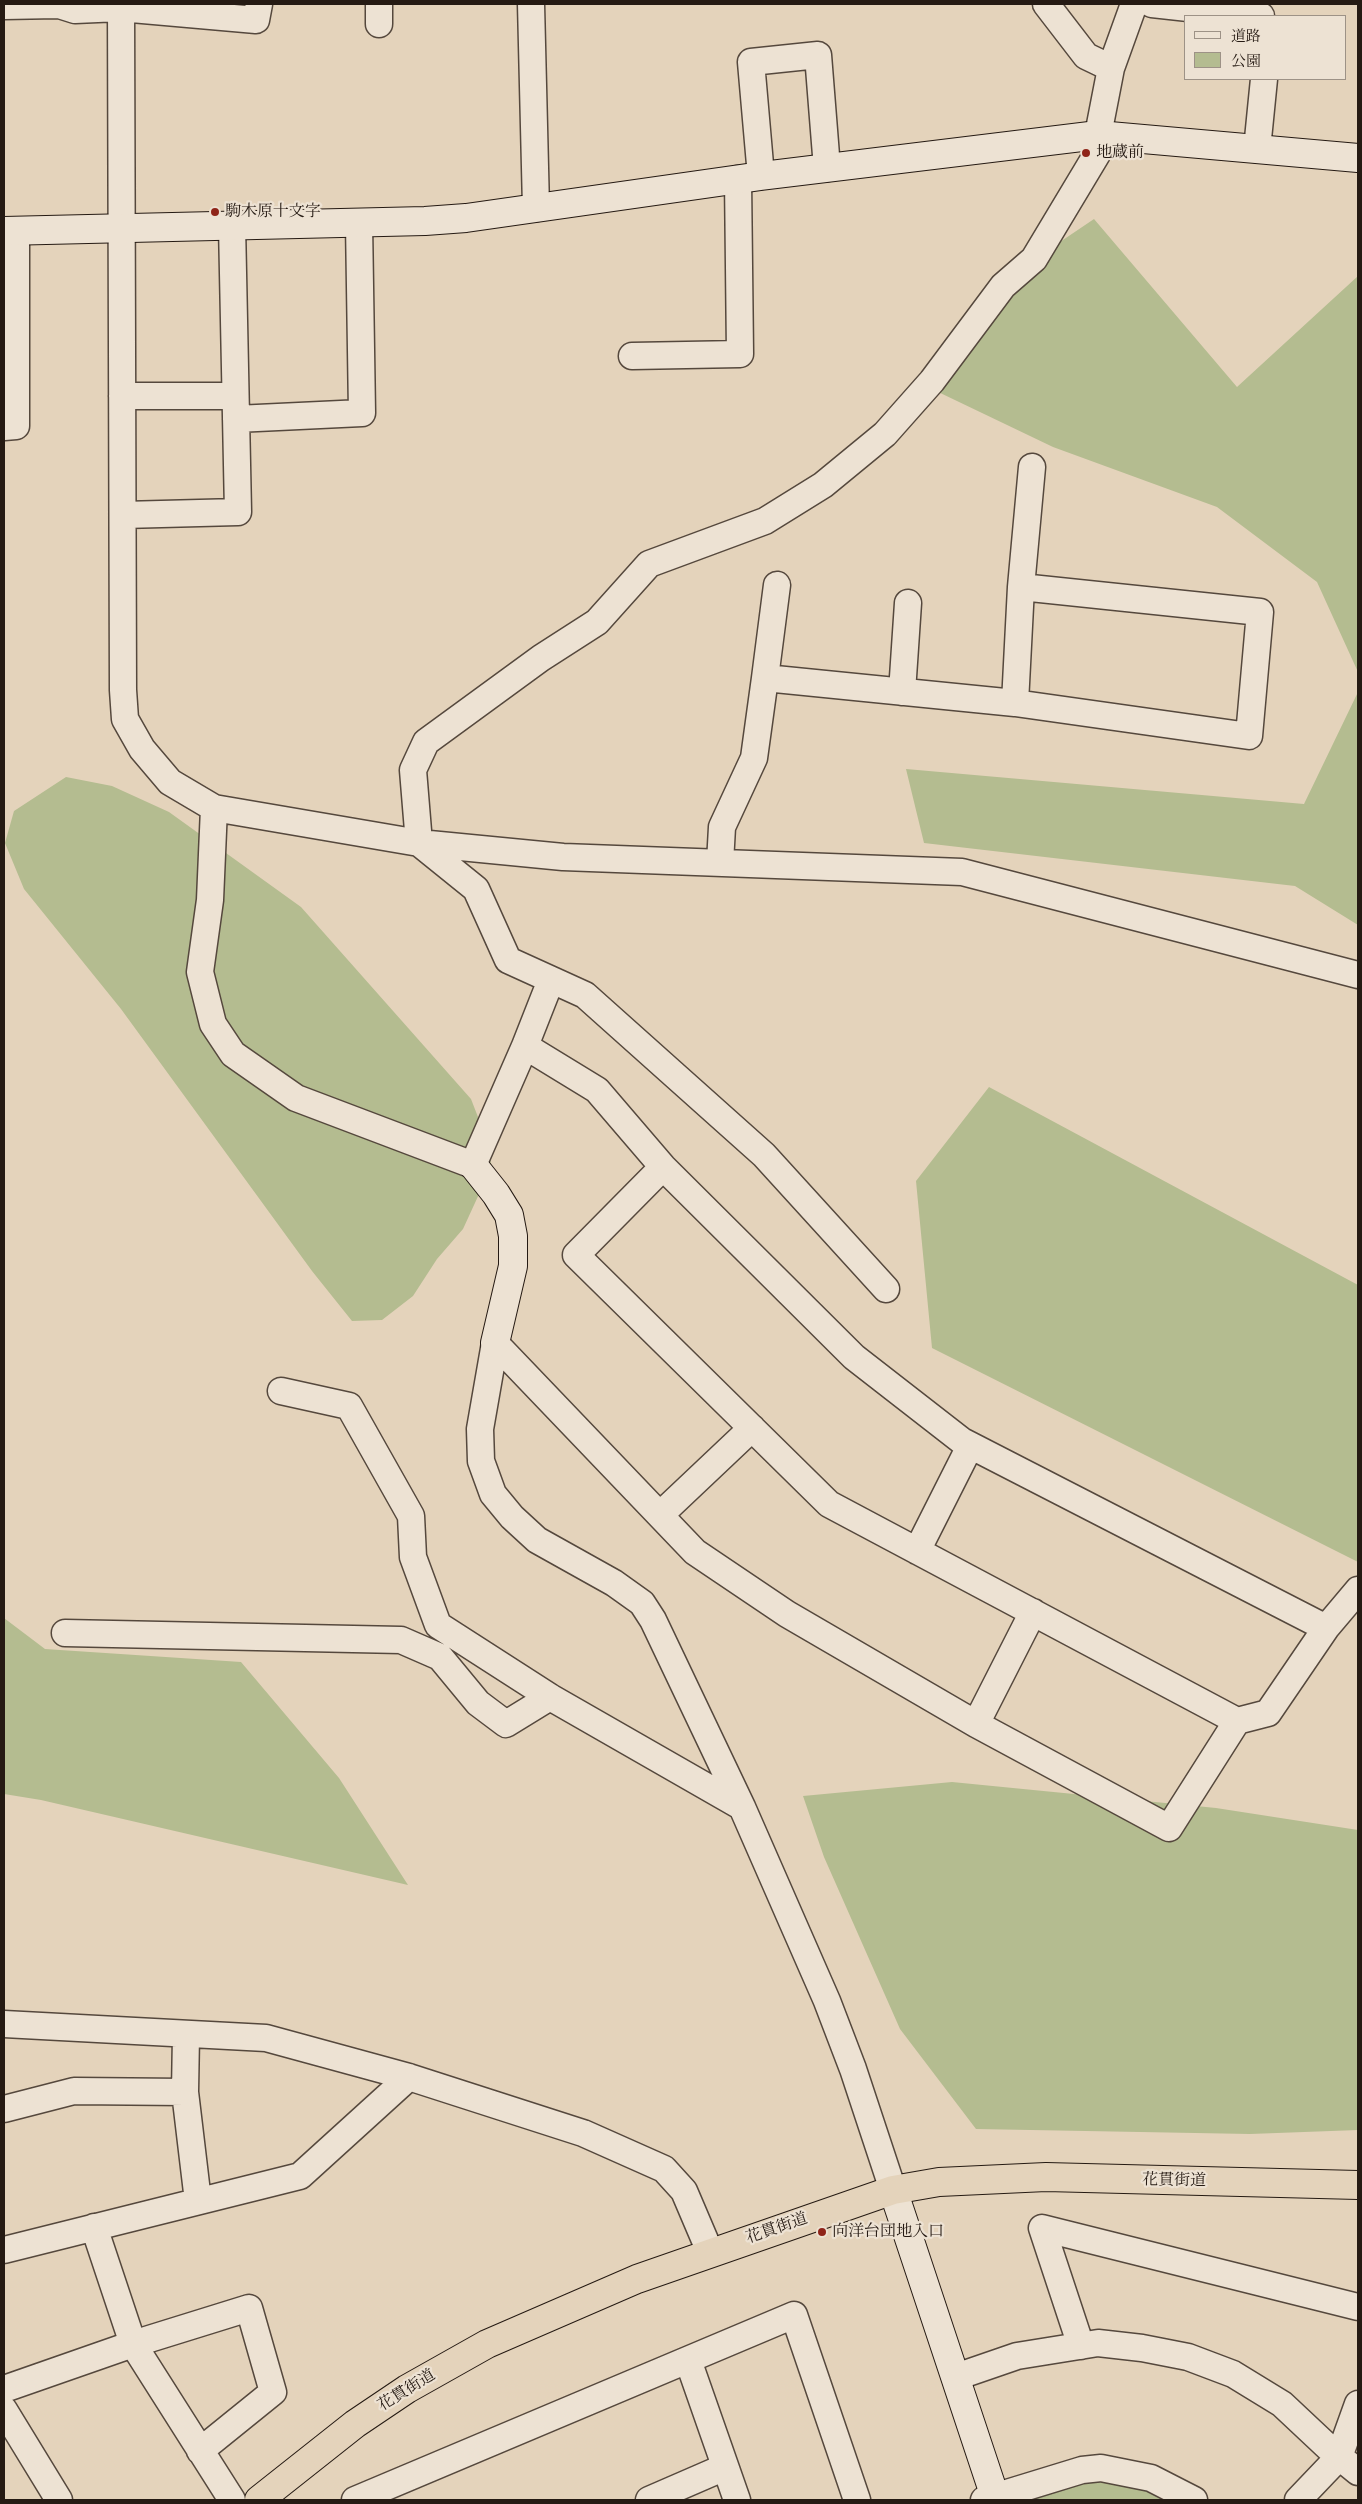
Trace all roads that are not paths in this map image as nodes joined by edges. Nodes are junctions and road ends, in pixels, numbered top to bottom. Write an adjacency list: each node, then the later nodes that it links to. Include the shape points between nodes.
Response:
1 (57, 4): 7 (street); 8 (street, via 75,10)
2 (259, 4): 8 (street, via 256,20)
3 (531, 4): 17 (street)
4 (1046, 4): 10 (street, via 1086,56)
5 (1134, 4): 10 (street)
6 (1152, 4): 9 (street)
7 (4, 6)
8 (120, 6): 20 (street)
9 (1253, 15)
10 (1111, 68): 12 (street)
11 (1264, 80): 13 (street)
12 (1098, 135): 13 (street); 15 (street); 35 (street, via 1097,154 1034,259 1004,286 932,381 885,434 823,485 765,521 648,564 597,622 541,658 426,742 413,770)
13 (1257, 149): 14 (street)
14 (1358, 158)
15 (827, 168): 16 (street); 16 (street, via 818,55 752,62)
16 (749, 178): 17 (street); 22 (street, via 740,354)
17 (536, 208): 18 (street, via 466,218)
18 (359, 223): 19 (street); 24 (street, via 362,413)
19 (232, 226): 20 (street); 24 (street)
20 (122, 228): 21 (street); 23 (street)
21 (10, 231): 25 (street, via 16,426)
22 (632, 356)
23 (122, 396): 24 (street); 27 (street)
24 (236, 407): 27 (street, via 238,512)
25 (4, 427)
26 (1032, 467): 29 (street)
27 (123, 515): 34 (street, via 125,718 142,750 170,782)
28 (777, 585): 31 (street)
29 (1021, 587): 33 (street); 33 (street, via 1260,612 1249,736)
30 (908, 603): 32 (street)
31 (766, 678): 32 (street); 36 (street, via 754,758 722,828)
32 (902, 692): 33 (street)
33 (1015, 703)
34 (214, 808): 35 (street); 40 (street, via 210,900 200,972 213,1024 233,1054 296,1098)
35 (419, 843): 36 (street, via 563,856); 38 (street, via 476,889 508,960)
36 (720, 863): 37 (street, via 962,872)
37 (1358, 975)
38 (551, 980): 39 (street); 42 (street, via 585,995 764,1155)
39 (525, 1046): 40 (street); 41 (street, via 597,1090)
40 (474, 1165): 43 (street, via 496,1194 508,1216 513,1236 513,1266)
41 (663, 1167): 45 (street, via 576,1255); 46 (street, via 854,1357)
42 (886, 1289)
43 (495, 1343): 47 (street); 56 (street, via 480,1429 481,1461 493,1494 537,1540 614,1583 642,1603 662,1638)
44 (281, 1391): 53 (street, via 349,1406 411,1516 413,1557 438,1625)
45 (752, 1428): 47 (street); 48 (street, via 829,1504)
46 (970, 1446): 48 (street); 51 (street)
47 (660, 1515): 55 (street, via 695,1552 787,1614)
48 (917, 1551): 50 (street)
49 (1358, 1590): 51 (street)
50 (1032, 1612): 54 (street); 55 (street)
51 (1326, 1628): 54 (street, via 1268,1713)
52 (65, 1633): 53 (street, via 401,1640 440,1657 478,1703 506,1724)
53 (550, 1697): 56 (street)
54 (1237, 1721): 55 (street, via 1169,1828)
55 (976, 1724)
56 (742, 1807): 63 (street, via 827,2001)
57 (4, 2024): 58 (street)
58 (186, 2034): 59 (street, via 266,2038); 60 (street)
59 (410, 2076): 64 (street, via 300,2176); 67 (street, via 583,2134 664,2169 684,2191)
60 (185, 2092): 61 (street, via 74,2091); 64 (street)
61 (4, 2109)
62 (1358, 2185): 63 (highway, 花貫街道, via 1046,2177 956,2181)
63 (893, 2190): 67 (highway, 花貫街道); 72 (street)
64 (198, 2201): 65 (street)
65 (94, 2227): 66 (street); 69 (street)
66 (4, 2250)
67 (710, 2252): 82 (highway, 花貫街道, via 637,2279 488,2344 406,2389 355,2424)
68 (1358, 2307): 70 (street, via 1042,2228)
69 (133, 2344): 73 (street); 76 (street); 76 (street, via 249,2308 274,2392)
70 (1081, 2346): 72 (street, via 1017,2356); 77 (street, via 1098,2343 1142,2348 1188,2357 1233,2374 1282,2404)
71 (688, 2360): 78 (street); 83 (street); 86 (street, via 794,2315)
72 (956, 2377): 80 (street)
73 (4, 2389)
74 (1358, 2404): 77 (street)
75 (4, 2410): 79 (street)
76 (200, 2451): 81 (street)
77 (1349, 2464): 88 (street)
78 (725, 2467): 84 (street); 85 (street)
79 (50, 2497)
80 (992, 2499): 87 (street, via 1082,2470 1101,2468 1151,2478)
81 (232, 2500)
82 (259, 2500)
83 (354, 2500)
84 (649, 2500)
85 (737, 2500)
86 (857, 2500)
87 (1194, 2500)
88 (1298, 2500)

